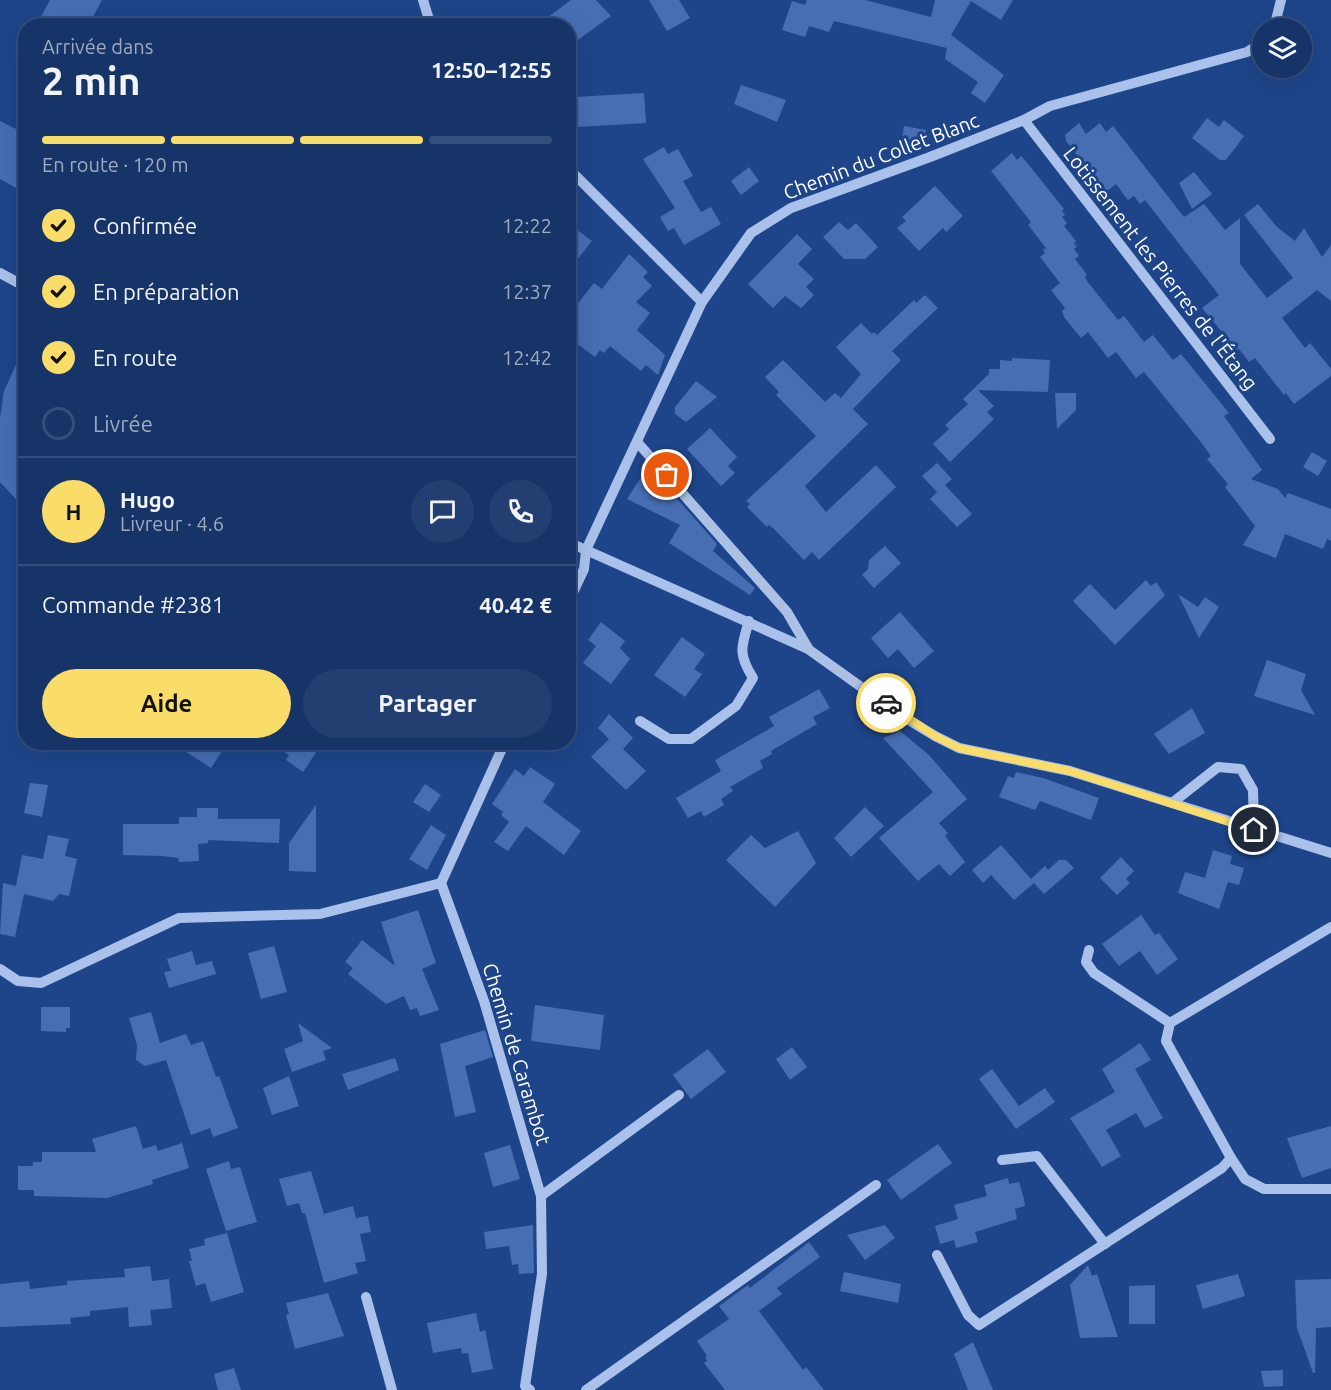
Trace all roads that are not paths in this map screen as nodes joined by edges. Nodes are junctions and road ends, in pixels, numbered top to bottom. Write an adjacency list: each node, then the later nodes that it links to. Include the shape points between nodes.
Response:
1 (423, 0): 3 (street)
2 (1281, 0): 4 (street)
3 (429, 18)
4 (1276, 18)
5 (1252, 49): 6 (street, Chemin du Collet Blanc, via 1050,106)
6 (1024, 120): 10 (street, Chemin du Collet Blanc, via 791,208 751,233); 11 (street, Lotissement les Pierres de l'Étang)
7 (576, 176): 10 (street)
8 (0, 273): 9 (street)
9 (18, 283)
10 (702, 302): 12 (street, Chemin du Collet Blanc)
11 (1270, 439)
12 (638, 444): 14 (street, Chemin du Collet Blanc); 17 (street, via 787,612)
13 (576, 546): 14 (street)
14 (586, 550): 15 (street, via 584,569); 16 (street)
15 (576, 586)
16 (749, 621): 17 (street); 18 (street, via 741,645 742,660 753,678 736,706 691,739 669,739)
17 (808, 649): 20 (street, via 899,714 959,748 1070,771)
18 (640, 721)
19 (501, 750): 23 (street)
20 (1172, 803): 21 (street); 21 (street, via 1218,767 1240,769 1253,790)
21 (1254, 830): 22 (street)
22 (1331, 853)
23 (441, 883): 26 (street, via 320,914 179,918 41,983 18,981); 33 (street, Chemin de Carambot, via 484,1001)
24 (1331, 927): 27 (street)
25 (1089, 950): 27 (street, via 1086,962 1094,973)
26 (0, 969)
27 (1170, 1023): 29 (street, via 1166,1041)
28 (679, 1095): 33 (street)
29 (1231, 1158): 32 (street, via 1245,1179 1264,1189); 34 (street, via 1222,1168)
30 (1002, 1160): 34 (street, via 1037,1156)
31 (876, 1185): 39 (street)
32 (1331, 1189)
33 (541, 1196): 37 (street, Chemin de Carambot, via 542,1274)
34 (1105, 1244): 35 (street, via 979,1325 968,1315)
35 (937, 1256)
36 (366, 1297): 38 (street)
37 (524, 1389)
38 (392, 1390)
39 (586, 1390)

